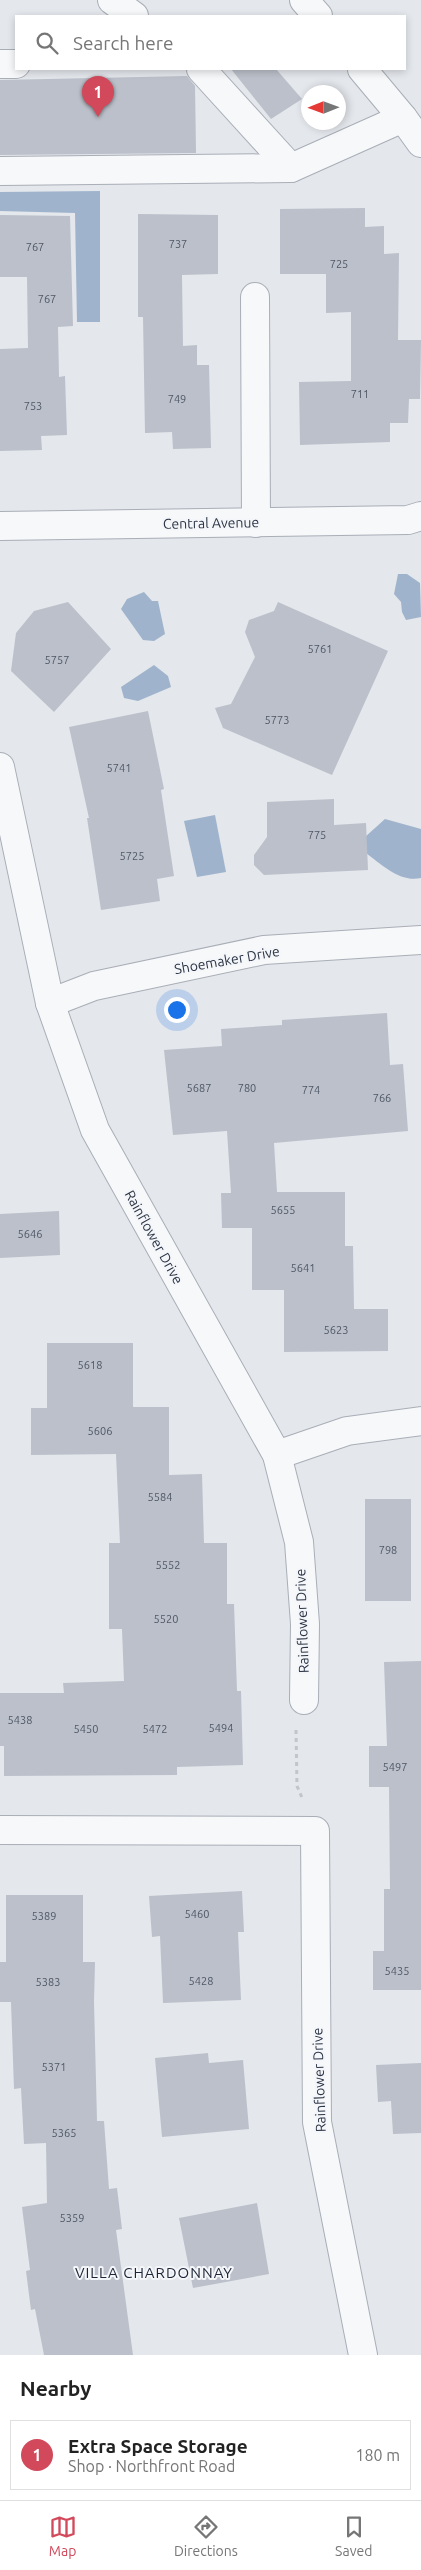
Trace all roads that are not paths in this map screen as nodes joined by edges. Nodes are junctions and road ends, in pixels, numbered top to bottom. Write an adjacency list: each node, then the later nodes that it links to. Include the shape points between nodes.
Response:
1 (112, 0): 3 (street)
2 (304, 0): 4 (street)
3 (133, 15)
4 (317, 15)
5 (0, 64): 6 (street)
6 (15, 64)
7 (202, 70): 11 (street)
8 (363, 70): 9 (street)
9 (403, 118): 10 (street); 11 (street)
10 (421, 143)
11 (292, 168): 12 (street)
12 (0, 171)
13 (255, 297): 15 (street)
14 (421, 516): 15 (street, Central Avenue, via 408,520)
15 (256, 522): 16 (street, Central Avenue)
16 (0, 526)
17 (0, 767): 19 (street, Rainflower Drive)
18 (421, 940): 19 (street, Shoemaker Drive, via 264,950 94,986)
19 (50, 1003): 21 (street, Rainflower Drive, via 95,1130)
20 (421, 1421): 21 (street, via 346,1431)
21 (277, 1455): 22 (street, Rainflower Drive, via 299,1542 305,1624)
22 (304, 1700)
23 (0, 1830): 24 (street, Rainflower Drive, via 315,1831 317,2122)
24 (363, 2355)

